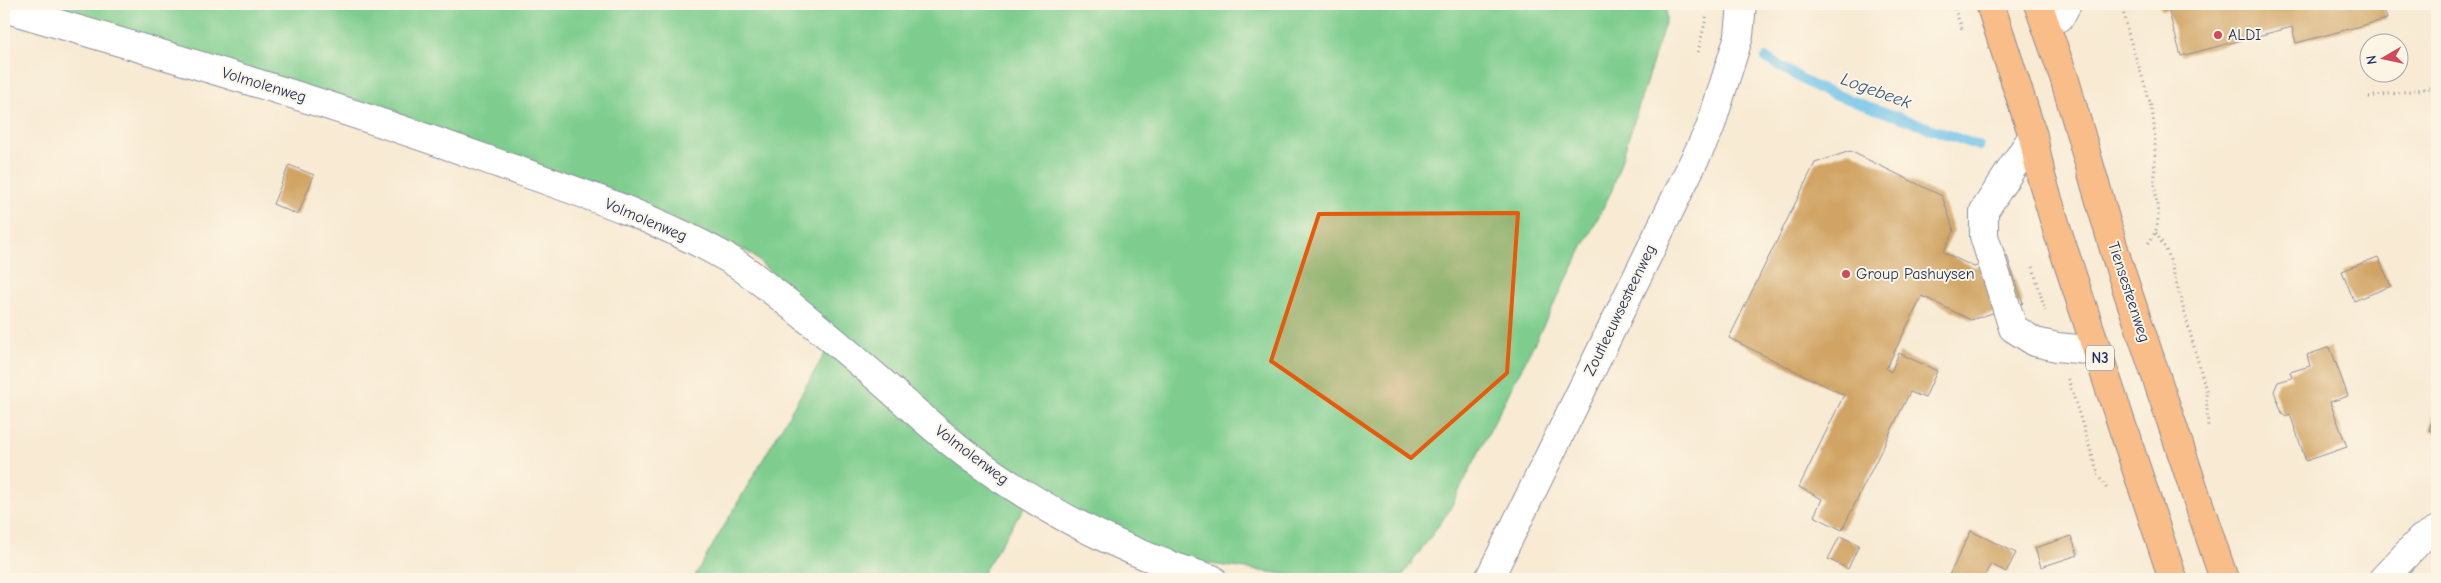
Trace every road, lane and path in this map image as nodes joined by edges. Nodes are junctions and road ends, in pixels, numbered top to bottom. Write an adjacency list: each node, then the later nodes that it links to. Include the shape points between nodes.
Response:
1 (1742, 4): 7 (street, Zoutleeuwsesteenweg)
2 (1758, 4): 7 (street, Zoutleeuwsesteenweg)
3 (1990, 4): 10 (main road, N3)
4 (2122, 4): 11 (path, via 2154,126 2159,223)
5 (2056, 7): 20 (main road, Tiensesteenweg, via 2064,77 2118,263)
6 (4, 8): 17 (street, Volmolenweg, via 378,120 636,213 679,233 732,260 758,279 968,455 1035,502 1102,538 1167,566)
7 (1739, 36): 18 (street, Zoutleeuwsesteenweg, via 1710,128)
8 (2437, 87): 9 (path)
9 (2368, 98)
10 (2033, 136): 13 (street, via 1984,211 1984,236 2013,328 2035,342); 14 (main road, N3, via 2044,186)
11 (2156, 233)
12 (2033, 264): 13 (path)
13 (2057, 347): 14 (street); 15 (path, via 2099,477)
14 (2097, 351): 19 (main road, N3)
15 (2112, 497)
16 (2437, 530): 21 (street, via 2421,539)
17 (1212, 579)
18 (1490, 579)
19 (2173, 579)
20 (2224, 579)
21 (2382, 579)

